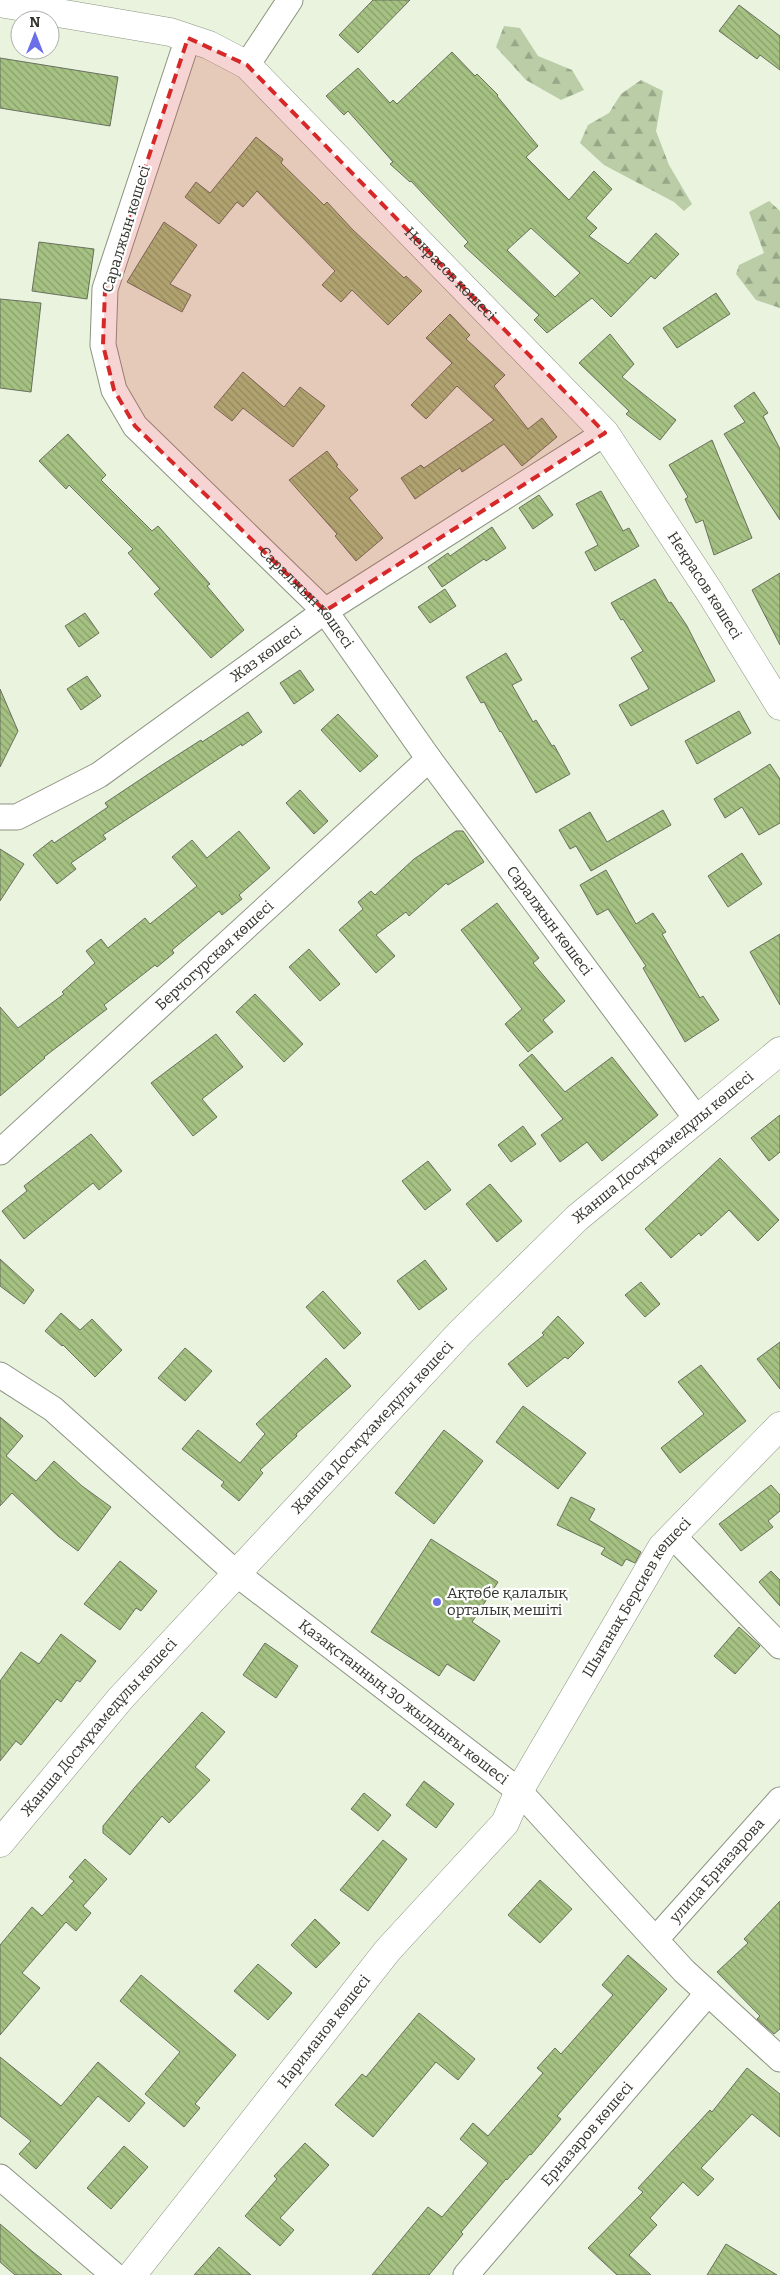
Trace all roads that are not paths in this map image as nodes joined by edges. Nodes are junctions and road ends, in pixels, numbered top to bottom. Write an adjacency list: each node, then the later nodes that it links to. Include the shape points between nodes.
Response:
1 (290, 0): 4 (street)
2 (0, 3): 3 (street, Некрасов көшесі, via 170,32)
3 (188, 38): 4 (street, Некрасов көшесі); 6 (street, Саралжын көшесі, via 106,289 103,345 114,390 135,426)
4 (247, 65): 5 (street, Некрасов көшесі)
5 (605, 433): 6 (street, Жаз көшесі); 7 (street, Некрасов көшесі)
6 (325, 611): 8 (street, Саралжын көшесі); 9 (street, Жаз көшесі, via 99,775 18,817)
7 (780, 706)
8 (428, 759): 11 (street, Саралжын көшесі); 12 (street, Берчогурская көшесі)
9 (0, 817)
10 (780, 1051): 11 (street, Жанша Досмұхамедұлы көшесі)
11 (696, 1118): 16 (street, Жанша Досмұхамедұлы көшесі, via 577,1218 460,1333)
12 (0, 1152)
13 (0, 1374): 16 (street, Қазақстанның 30 жылдығы көшесі, via 53,1409)
14 (780, 1426): 15 (street, Шығанақ Берсиев көшесі)
15 (673, 1536): 17 (street); 18 (street, Шығанақ Берсиев көшесі, via 662,1547)
16 (237, 1574): 18 (street, Қазақстанның 30 жылдығы көшесі); 20 (street, Жанша Досмұхамедұлы көшесі, via 120,1699)
17 (780, 1646)
18 (519, 1791): 21 (street, Қазақстанның 30 жылдығы көшесі); 26 (street, Нариманов көшесі, via 505,1823 388,1950)
19 (780, 1800): 21 (street, улица Ерназарова)
20 (0, 1843)
21 (656, 1939): 22 (street, Қазақстанның 30 жылдығы көшесі)
22 (708, 1993): 23 (street, Қазақстанның 30 жылдығы көшесі); 27 (street, Ерназаров көшесі)
23 (780, 2059)
24 (0, 2177): 25 (street)
25 (114, 2275)
26 (132, 2275)
27 (466, 2275)

